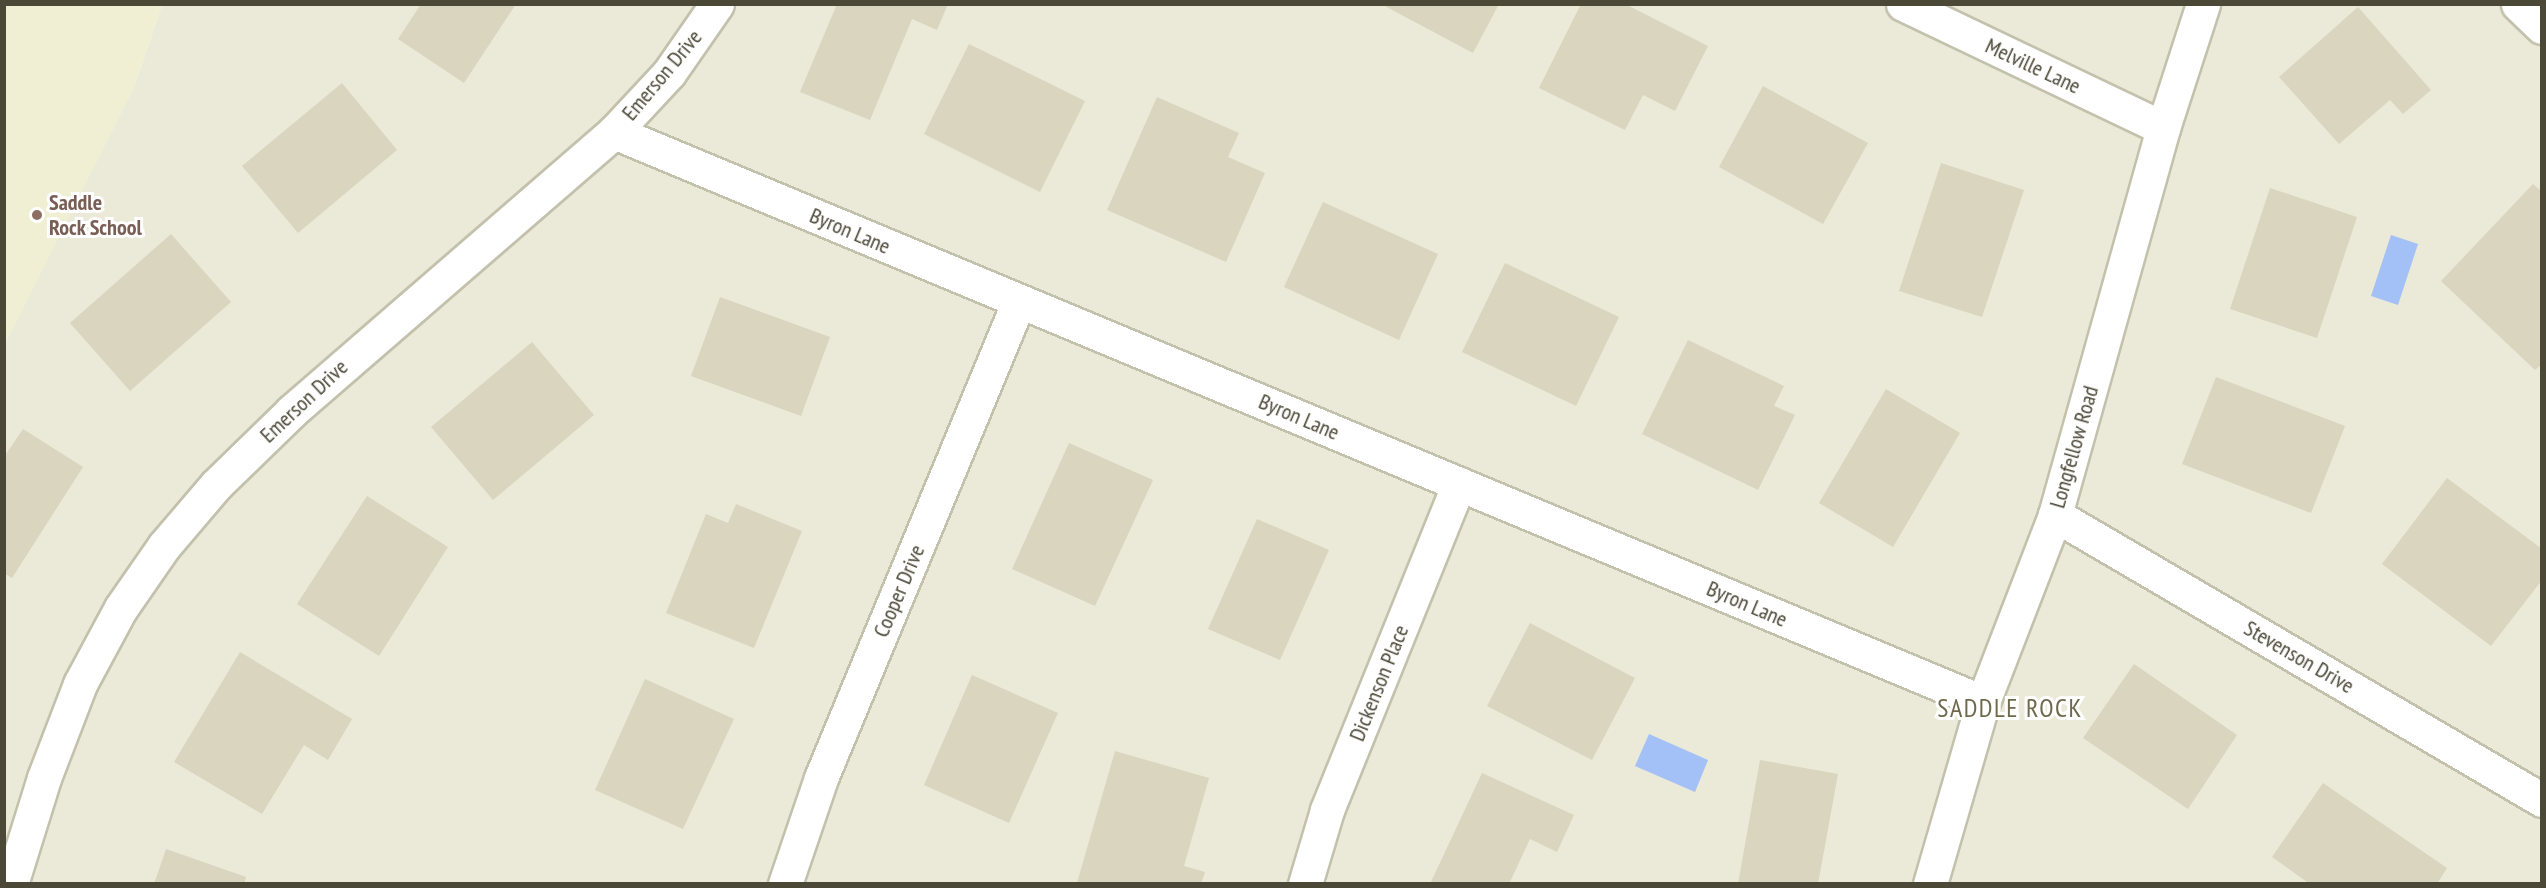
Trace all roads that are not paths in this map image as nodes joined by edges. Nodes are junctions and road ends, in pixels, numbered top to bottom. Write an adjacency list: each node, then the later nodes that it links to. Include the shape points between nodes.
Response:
1 (717, 4): 7 (street, Emerson Drive, via 669,73)
2 (1904, 4): 6 (street, Melville Lane)
3 (2203, 4): 6 (street, Longfellow Road)
4 (2518, 4): 5 (street)
5 (2541, 27)
6 (2163, 128): 10 (street, Longfellow Road)
7 (614, 132): 8 (street, Byron Lane); 13 (street, Emerson Drive, via 292,411 216,485 164,546 121,608 80,684)
8 (1020, 301): 9 (street, Byron Lane); 14 (street, Cooper Drive, via 821,778)
9 (1459, 484): 11 (street, Byron Lane); 15 (street, Dickenson Place, via 1327,810)
10 (2055, 515): 11 (street, Longfellow Road); 12 (street, Stevenson Drive)
11 (1983, 702): 16 (street, Longfellow Road)
12 (2541, 800)
13 (10, 884)
14 (785, 884)
15 (1305, 884)
16 (1930, 884)

